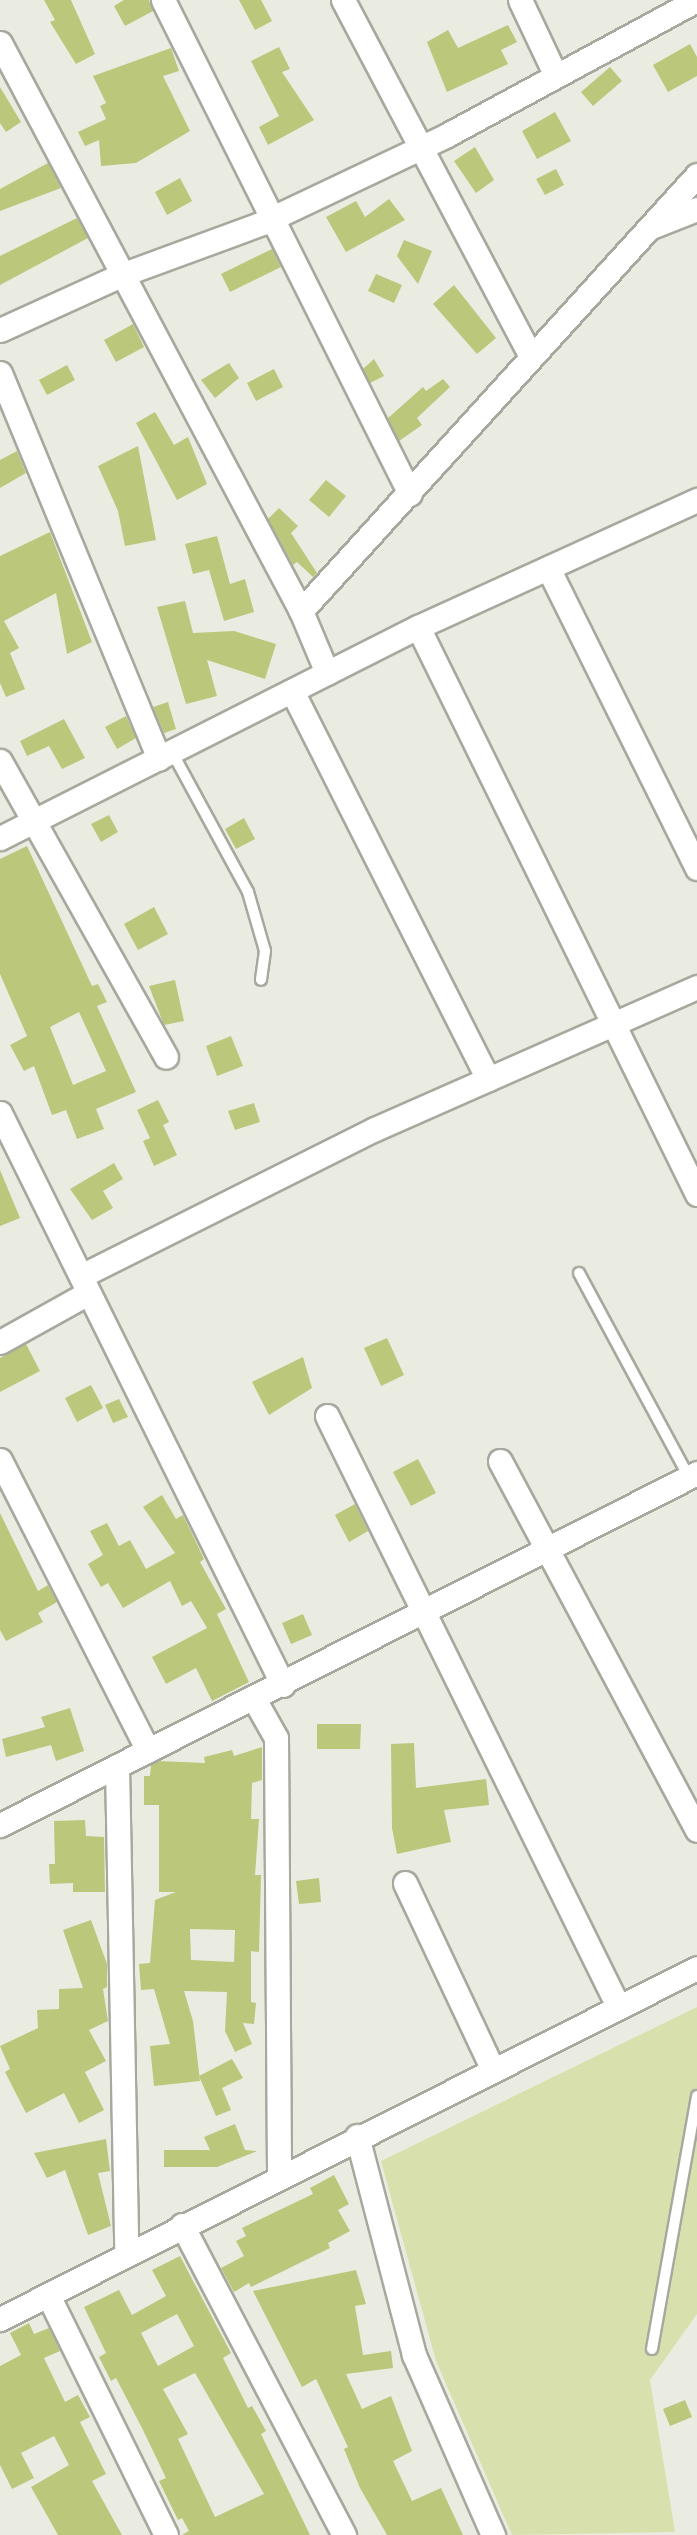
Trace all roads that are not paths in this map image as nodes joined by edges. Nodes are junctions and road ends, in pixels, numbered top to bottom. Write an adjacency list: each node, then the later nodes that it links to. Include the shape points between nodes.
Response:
1 (163, 0): 10 (street)
2 (343, 0): 7 (street)
3 (520, 0): 6 (street)
4 (697, 0): 6 (street)
5 (0, 43): 12 (street)
6 (556, 76): 7 (street)
7 (421, 147): 10 (street); 14 (street)
8 (697, 176): 11 (street)
9 (697, 209): 11 (street)
10 (273, 218): 12 (street); 16 (street)
11 (648, 228): 14 (street)
12 (121, 275): 13 (street); 19 (street)
13 (0, 330)
14 (530, 355): 16 (street)
15 (0, 373): 23 (street)
16 (410, 494): 19 (street)
17 (697, 500): 18 (street)
18 (548, 568): 20 (street); 27 (street)
19 (301, 611): 21 (street)
20 (418, 627): 21 (street); 30 (street)
21 (327, 673): 22 (street)
22 (292, 691): 23 (street); 32 (street)
23 (166, 755): 25 (street); 28 (lane, via 248,892 265,951)
24 (0, 761): 25 (street)
25 (31, 823): 26 (street); 31 (street)
26 (0, 838)
27 (697, 868)
28 (261, 980)
29 (697, 987): 30 (street)
30 (617, 1023): 32 (street); 34 (street)
31 (166, 1057)
32 (488, 1079): 36 (street, via 375,1129)
33 (0, 1113): 36 (street)
34 (697, 1194)
35 (579, 1273): 41 (lane)
36 (85, 1284): 37 (street); 44 (street)
37 (0, 1342)
38 (327, 1416): 43 (street)
39 (0, 1460): 46 (street)
40 (500, 1461): 42 (street)
41 (693, 1475): 42 (street)
42 (548, 1549): 43 (street); 49 (street)
43 (426, 1612): 44 (street); 52 (street)
44 (283, 1685): 45 (street)
45 (253, 1697): 46 (street); 56 (street, via 276,1738)
46 (148, 1751): 47 (street)
47 (117, 1766): 48 (street); 58 (street)
48 (0, 1825)
49 (697, 1830)
50 (404, 1883): 53 (street)
51 (697, 1968): 52 (street)
52 (618, 2006): 53 (street)
53 (492, 2067): 55 (street)
54 (697, 2096): 61 (lane)
55 (357, 2136): 56 (street); 64 (street, via 414,2355)
56 (279, 2175): 57 (street)
57 (182, 2225): 58 (street); 63 (street)
58 (126, 2254): 59 (street)
59 (48, 2295): 60 (street); 62 (street)
60 (0, 2319)
61 (652, 2349)
62 (166, 2535)
63 (344, 2535)
64 (493, 2535)

